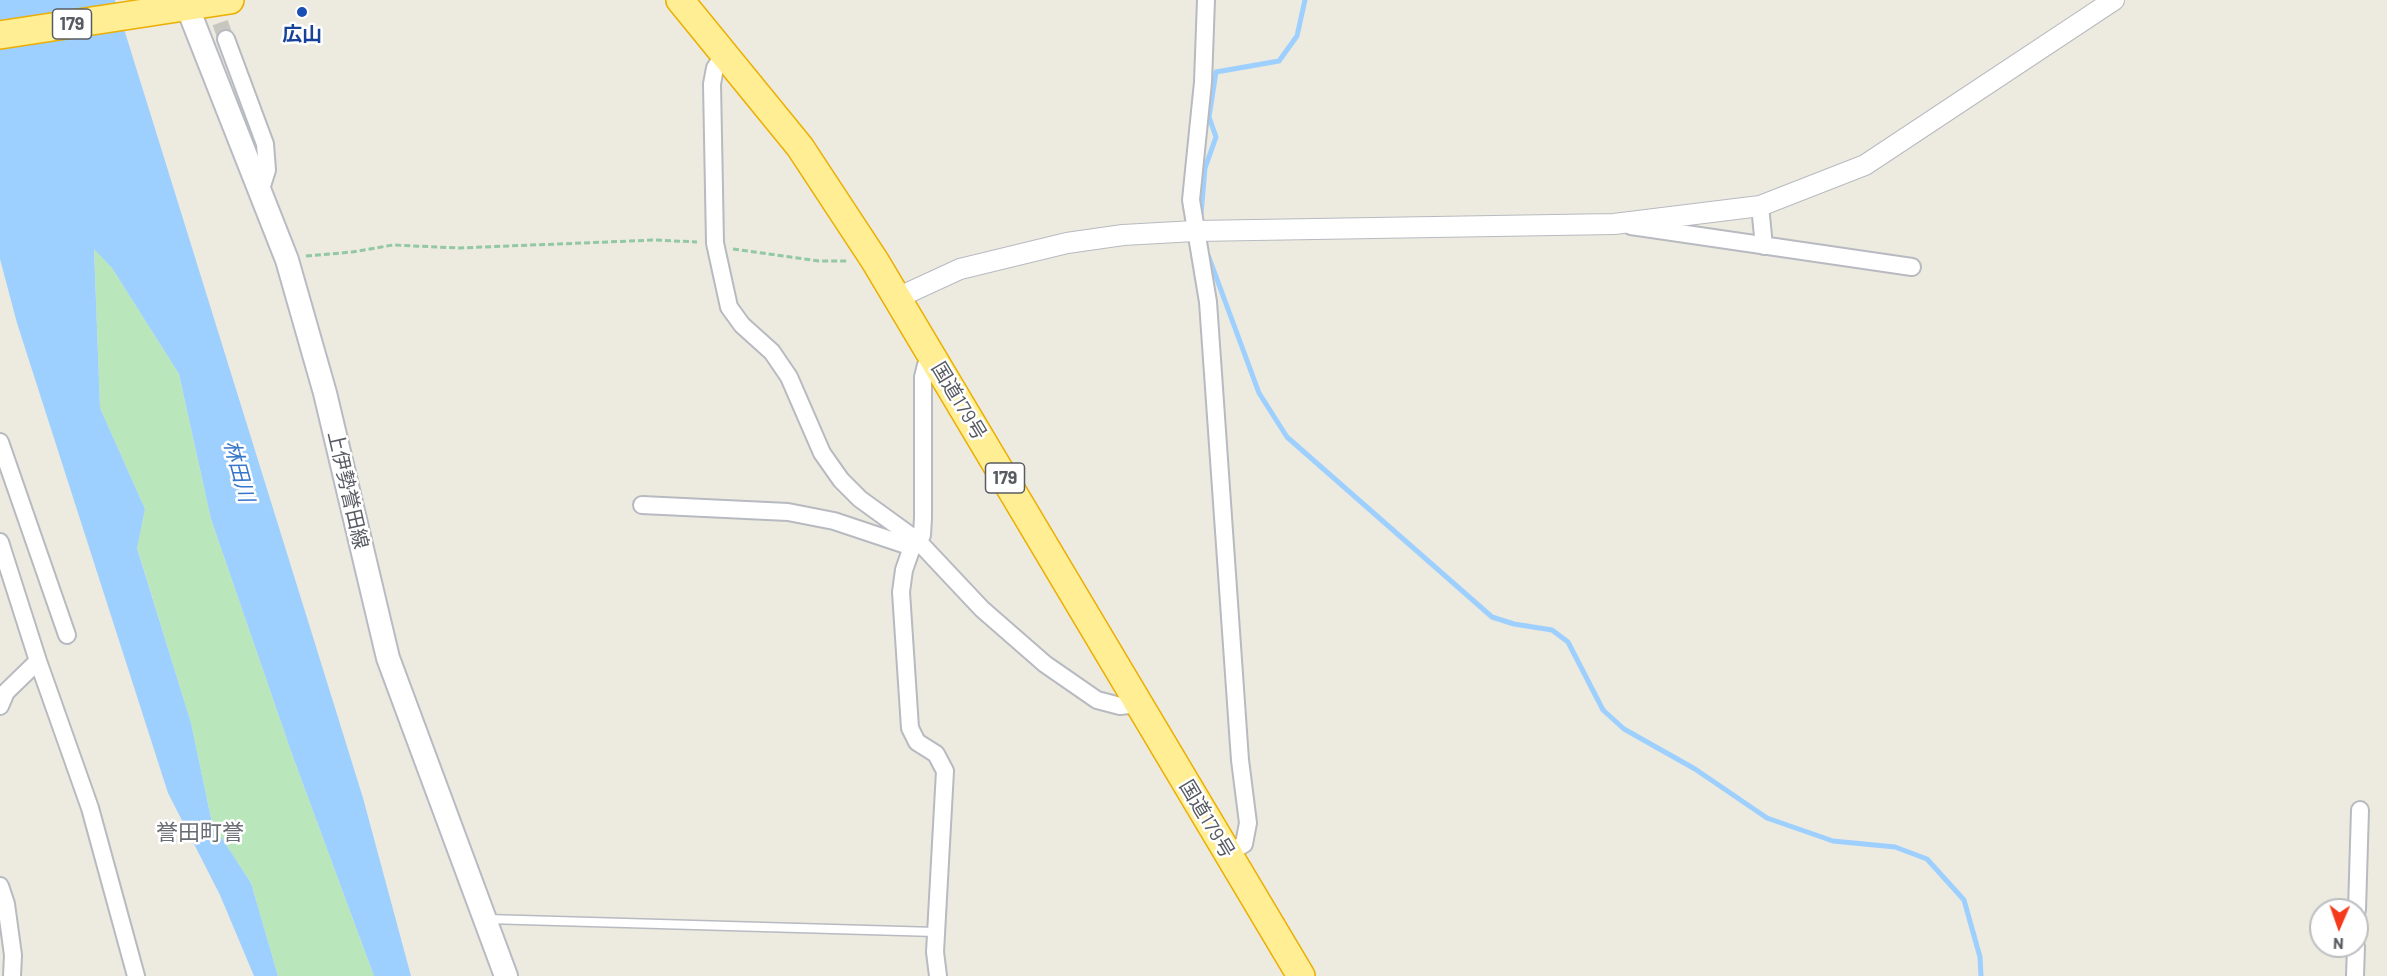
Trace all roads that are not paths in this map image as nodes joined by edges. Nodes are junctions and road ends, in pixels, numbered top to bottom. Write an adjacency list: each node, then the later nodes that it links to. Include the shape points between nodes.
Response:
1 (230, 0): 5 (highway, 179)
2 (680, 0): 8 (highway, 国道179号 / 179)
3 (1206, 0): 12 (street, via 1203,82 1191,200)
4 (2114, 0): 10 (street, via 1865,165)
5 (185, 3): 6 (highway, 179, via 145,13); 9 (main road, 上伊勢誉田線)
6 (0, 35)
7 (226, 39): 9 (street, via 265,144 267,170)
8 (724, 53): 15 (highway, 国道179号 / 179, via 800,147); 20 (street, via 712,84 715,243 729,307 742,325 772,352 789,377 822,453 841,480)
9 (260, 192): 29 (main road, 上伊勢誉田線, via 287,260 326,393 388,658)
10 (1760, 206): 11 (street); 13 (street)
11 (1614, 224): 12 (street); 13 (street)
12 (1201, 231): 15 (street, via 1122,235 1016,253 960,269); 26 (street, via 1239,748 1248,823 1244,844)
13 (1764, 246): 14 (street)
14 (1912, 267)
15 (897, 298): 16 (highway, 国道179号 / 179)
16 (933, 358): 20 (street, via 922,377 923,518 922,535); 23 (highway, 国道179号 / 179)
17 (0, 442): 21 (street)
18 (642, 505): 20 (street, via 788,512)
19 (0, 542): 22 (street)
20 (915, 544): 23 (street, via 1045,664 1097,700 1120,706); 30 (street, via 904,570 901,592 910,728 917,742 936,754 945,771)
21 (67, 635)
22 (38, 662): 24 (street, via 6,692); 33 (street, via 90,808)
23 (1139, 704): 26 (highway, 国道179号 / 179)
24 (0, 706)
25 (2360, 810): 28 (street)
26 (1227, 854): 36 (highway, 国道179号 / 179)
27 (0, 886): 32 (street, via 13,955)
28 (2357, 898)
29 (484, 919): 30 (lane); 34 (main road, 上伊勢誉田線)
30 (936, 932): 35 (street)
31 (2356, 958): 37 (street)
32 (12, 976)
33 (136, 976)
34 (506, 976)
35 (938, 976)
36 (1301, 976)
37 (2355, 976)

